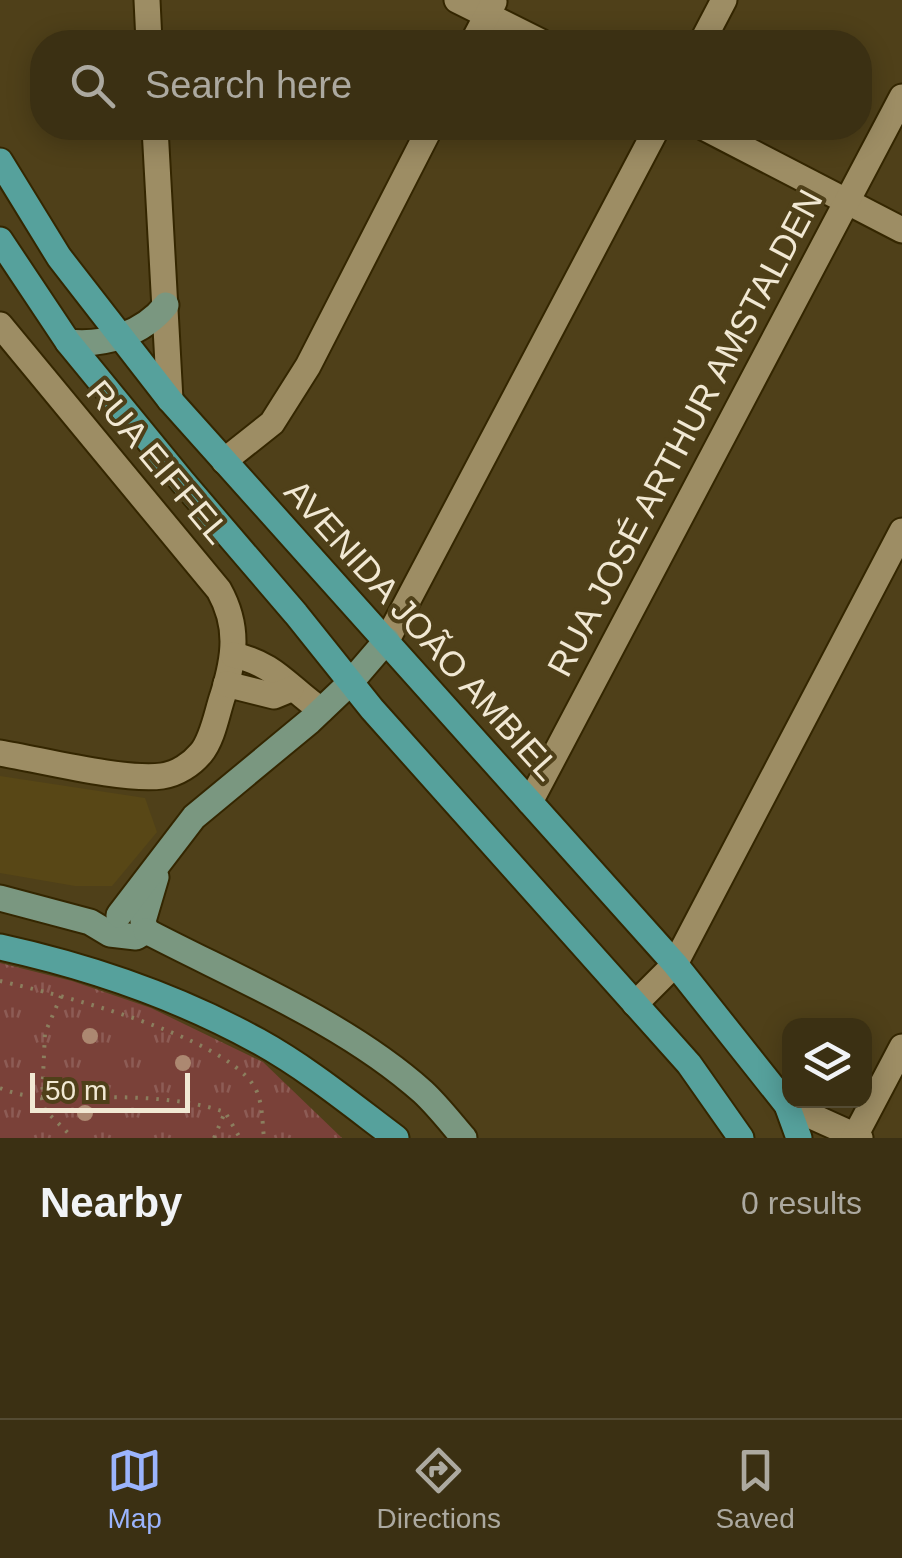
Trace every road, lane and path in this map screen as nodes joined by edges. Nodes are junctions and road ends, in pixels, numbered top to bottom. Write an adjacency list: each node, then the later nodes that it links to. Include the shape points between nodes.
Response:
1 (146, 0): 5 (street)
2 (457, 0): 4 (street)
3 (724, 0): 8 (street)
4 (491, 7): 6 (street); 7 (street)
5 (148, 30)
6 (479, 30)
7 (524, 30)
8 (708, 30)
9 (902, 97): 15 (street, RUA JOSÉ ARTHUR AMSTALDEN)
10 (155, 140): 18 (street)
11 (424, 140): 23 (street, via 308,366 272,423)
12 (651, 140): 26 (street)
13 (728, 140): 15 (street)
14 (0, 162): 20 (main road, AVENIDA JOÃO AMBIEL, via 59,257)
15 (847, 202): 16 (street); 34 (street, RUA JOSÉ ARTHUR AMSTALDEN)
16 (902, 230)
17 (0, 240): 21 (main road)
18 (166, 305): 20 (street, via 154,320); 22 (street)
19 (0, 325): 28 (street, RUA EIFFEL, via 219,590 233,615)
20 (120, 336): 21 (street); 22 (main road, AVENIDA JOÃO AMBIEL)
21 (68, 342): 24 (main road)
22 (170, 400): 23 (main road, AVENIDA JOÃO AMBIEL)
23 (224, 462): 24 (main road, via 202,461); 26 (main road, AVENIDA JOÃO AMBIEL)
24 (182, 481): 27 (main road)
25 (902, 531): 38 (street)
26 (387, 640): 29 (street); 34 (main road, AVENIDA JOÃO AMBIEL)
27 (324, 650): 29 (main road); 32 (street, via 331,684)
28 (232, 655): 30 (street, RUA EIFFEL); 31 (street, via 281,674)
29 (350, 682): 32 (street); 41 (main road)
30 (226, 684): 31 (street, via 274,696); 33 (street, RUA EIFFEL, via 204,750 164,776)
31 (291, 689): 32 (street)
32 (321, 710): 36 (street, via 194,817 161,858)
33 (0, 753)
34 (530, 802): 38 (main road, AVENIDA JOÃO AMBIEL)
35 (0, 898): 36 (street, via 90,922 110,934 136,937)
36 (136, 922): 55 (street, via 372,1053 425,1093)
37 (0, 947): 54 (main road, via 73,963 190,1007 261,1042)
38 (674, 964): 41 (street); 44 (main road, AVENIDA JOÃO AMBIEL)
39 (0, 981): 40 (path)
40 (61, 996): 45 (path, via 45,1033); 53 (path, via 136,1019 228,1062 254,1085)
41 (636, 1004): 56 (main road)
42 (902, 1048): 49 (street)
43 (0, 1088): 45 (path)
44 (782, 1098)
45 (42, 1099): 48 (path, via 196,1102); 50 (path)
46 (788, 1108): 57 (main road, AVENIDA JOÃO AMBIEL)
47 (795, 1108): 49 (street)
48 (225, 1112): 51 (path); 52 (path)
49 (857, 1137)
50 (73, 1138)
51 (214, 1138)
52 (240, 1138)
53 (264, 1138)
54 (396, 1138)
55 (464, 1138)
56 (741, 1138)
57 (799, 1138)

